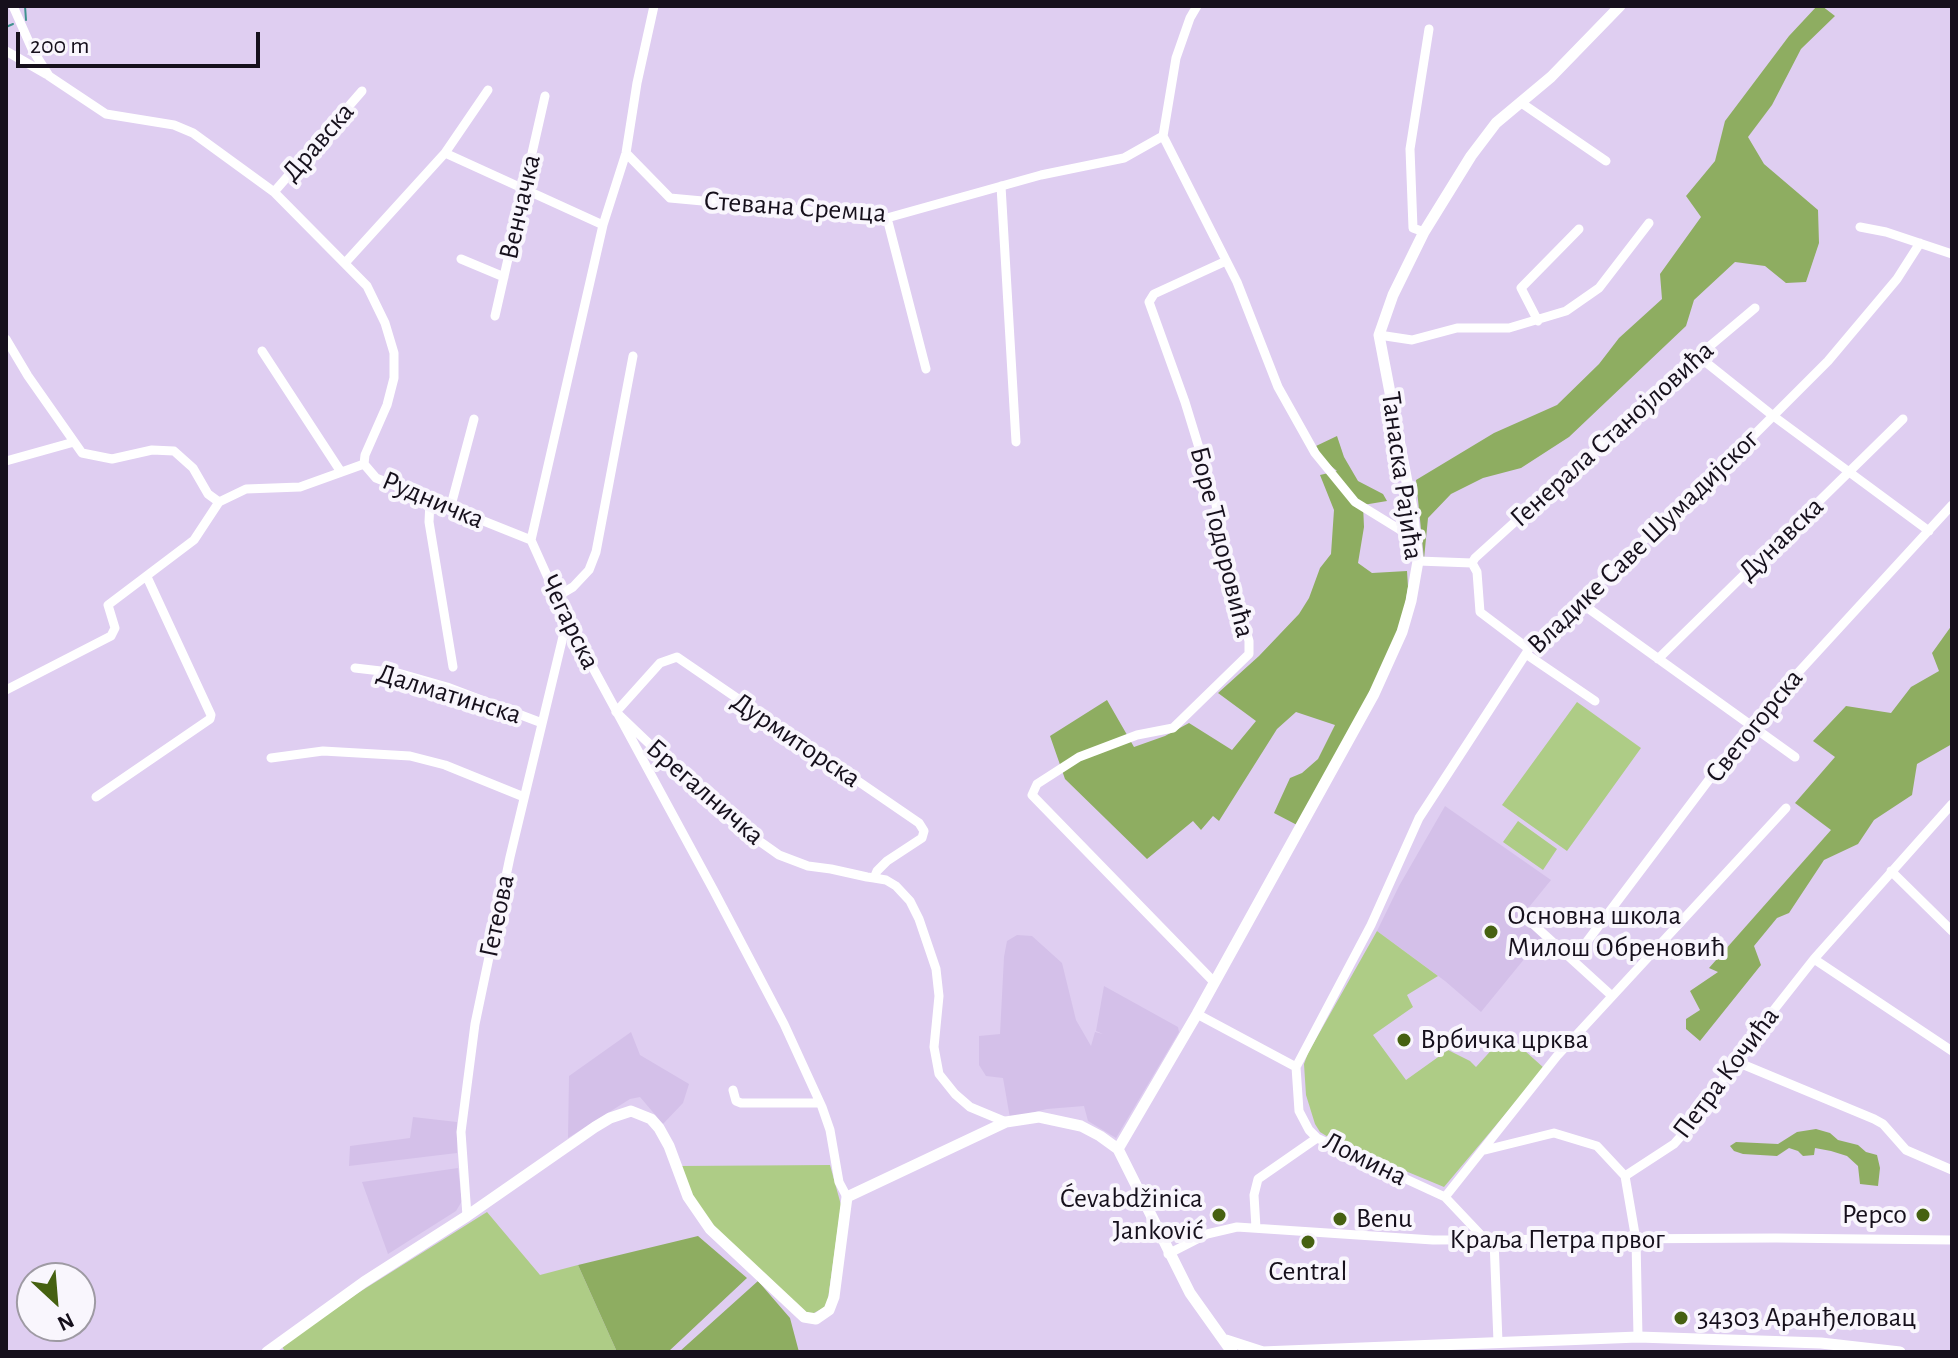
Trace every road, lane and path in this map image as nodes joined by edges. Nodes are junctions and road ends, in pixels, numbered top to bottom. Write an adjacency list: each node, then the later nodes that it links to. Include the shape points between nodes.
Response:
1 (13, 6): 7 (street)
2 (654, 6): 14 (street, Чегарска)
3 (1197, 6): 12 (street, via 1176,58)
4 (1620, 6): 11 (street)
5 (1429, 29): 24 (street, via 1410,149 1413,228)
6 (6, 51): 7 (street)
7 (49, 76): 18 (street, via 106,114 193,133)
8 (488, 90): 13 (street)
9 (362, 91): 18 (street, Дравска)
10 (545, 96): 17 (street, Венчачка)
11 (1520, 102): 15 (street); 24 (street, via 1471,156)
12 (1163, 136): 16 (street, Стевана Сремца, via 1124,158); 28 (street)
13 (445, 153): 17 (street); 29 (street)
14 (626, 153): 19 (street, Стевана Сремца, via 670,198); 21 (street, Чегарска)
15 (1606, 161)
16 (1001, 186): 19 (street, Стевана Сремца); 44 (street)
17 (525, 189): 21 (street); 30 (street, Венчачка)
18 (274, 192): 29 (street)
19 (887, 218): 39 (street)
20 (1649, 223): 33 (street, via 1599,288 1566,311)
21 (603, 225): 55 (street, Чегарска)
22 (1860, 227): 25 (street)
23 (1579, 229): 33 (street, via 1521,288)
24 (1424, 232): 34 (street)
25 (1920, 243): 26 (street); 40 (street, Владике Саве Шумадијског, via 1828,361)
26 (1952, 254)
27 (461, 259): 30 (street)
28 (1226, 261): 54 (street, via 1278,387 1315,453 1355,502); 83 (street, Боре Тодоровића, via 1154,294 1149,302 1207,475 1249,654 1173,728 1079,757 1037,784 1032,795)
29 (345, 263): 46 (street, via 367,286 394,353 387,405)
30 (504, 277): 32 (street, Венчачка)
31 (1755, 308): 38 (street, Генерала Станојловића)
32 (495, 316)
33 (1538, 321): 34 (street, via 1509,328 1457,328 1412,340)
34 (1379, 335): 54 (street, Танаска Рајића)
35 (6, 339): 43 (street)
36 (262, 351): 47 (street)
37 (633, 356): 59 (street, via 596,552 589,570)
38 (1698, 356): 40 (street); 57 (street, Генерала Станојловића)
39 (926, 369)
40 (1772, 415): 48 (street); 60 (street, Владике Саве Шумадијског)
41 (474, 419): 52 (street)
42 (1903, 419): 48 (street, Дунавска)
43 (74, 442): 45 (street); 50 (street, via 82,453 105,459 174,451)
44 (1016, 442)
45 (6, 461)
46 (364, 464): 47 (street, Рудничка); 49 (street, Рудничка, via 376,478)
47 (341, 472): 50 (street, Рудничка, via 300,487 246,489)
48 (1850, 472): 53 (street); 63 (street, Дунавска)
49 (430, 501): 52 (street, Рудничка); 64 (street)
50 (219, 502): 58 (street, via 194,540)
51 (1952, 505): 53 (street, Светогорска)
52 (450, 509): 55 (street, Рудничка)
53 (1929, 531): 70 (street, Светогорска)
54 (1415, 539): 56 (street, Танаска Рајића)
55 (531, 540): 59 (street, Чегарска)
56 (1418, 561): 57 (street); 83 (street, Танаска Рајића, via 1411,601 1389,664)
57 (1472, 563): 62 (street, via 1480,612)
58 (147, 577): 66 (street, via 108,605 115,628 111,636); 73 (street, via 211,715)
59 (556, 597): 61 (street, Чегарска)
60 (1578, 601): 62 (street, Владике Саве Шумадијског); 63 (street)
61 (567, 620): 68 (street, Чегарска); 69 (street, Гетеова)
62 (1528, 652): 67 (street); 88 (street, Владике Саве Шумадијског, via 1419,818 1371,925)
63 (1658, 659): 70 (street)
64 (453, 667)
65 (355, 668): 69 (street, Далматинска, via 411,677)
66 (6, 690)
67 (1595, 701)
68 (616, 712): 78 (street, Брегалничка, via 728,819 779,855); 78 (street, Дурмиторска, via 660,663 677,657 919,823 922,838 887,861); 90 (street, Чегарска, via 757,971)
69 (542, 723): 74 (street, Гетеова)
70 (1751, 724): 71 (street); 82 (street, Светогорска)
71 (1795, 757)
72 (271, 758): 74 (street, via 323,751 410,756)
73 (96, 797)
74 (524, 797): 99 (street, Гетеова, via 464,1095)
75 (1952, 804): 77 (street, Петра Кочића)
76 (1786, 808): 84 (street)
77 (1891, 871): 80 (street); 81 (street, Петра Кочића)
78 (874, 878): 91 (street, Брегалничка, via 896,886 910,901 936,969 934,1047 939,1074 970,1107)
79 (1523, 915): 82 (street)
80 (1951, 927)
81 (1814, 959): 86 (street); 87 (street, Петра Кочића)
82 (1573, 960): 84 (street)
83 (1214, 982): 85 (street, Танаска Рајића)
84 (1612, 996): 94 (street, via 1557,1056)
85 (1197, 1014): 88 (street); 93 (street, Танаска Рајића)
86 (1952, 1051)
87 (1737, 1062): 95 (street, via 1874,1119 1906,1150); 96 (street, Петра Кочића, via 1674,1144)
88 (1296, 1067): 92 (street, Ломина, via 1299,1111)
89 (733, 1090): 90 (street, via 741,1103)
90 (820, 1103): 97 (street, Чегарска)
91 (1006, 1122): 93 (street, via 1027,1117 1063,1120 1090,1129); 97 (street)
92 (1317, 1138): 98 (street, Ломина); 100 (street, via 1258,1179)
93 (1118, 1149): 105 (street)
94 (1485, 1150): 96 (street, via 1554,1133 1597,1146); 98 (street)
95 (1952, 1170)
96 (1625, 1176): 103 (street)
97 (847, 1197): 99 (street, via 834,1297 829,1310 816,1319 794,1308 710,1229 688,1197 659,1128 639,1113 610,1118)
98 (1445, 1197): 101 (street, Ломина)
99 (467, 1216): 111 (street)
100 (1256, 1228): 101 (street, Краља Петра првог); 105 (street, Краља Петра првог, via 1217,1230)
101 (1482, 1240): 102 (street, Краља Петра првог)
102 (1494, 1240): 103 (street, Краља Петра првог); 107 (street)
103 (1636, 1240): 104 (street, Краља Петра првог); 106 (street)
104 (1952, 1240)
105 (1168, 1254): 108 (street)
106 (1638, 1337): 107 (street); 109 (street)
107 (1498, 1342): 110 (street)
108 (1227, 1345): 112 (street)
109 (1758, 1347): 113 (street, via 1836,1344)
110 (1367, 1350): 112 (street)
111 (267, 1352)
112 (1262, 1352)
113 (1900, 1352)

